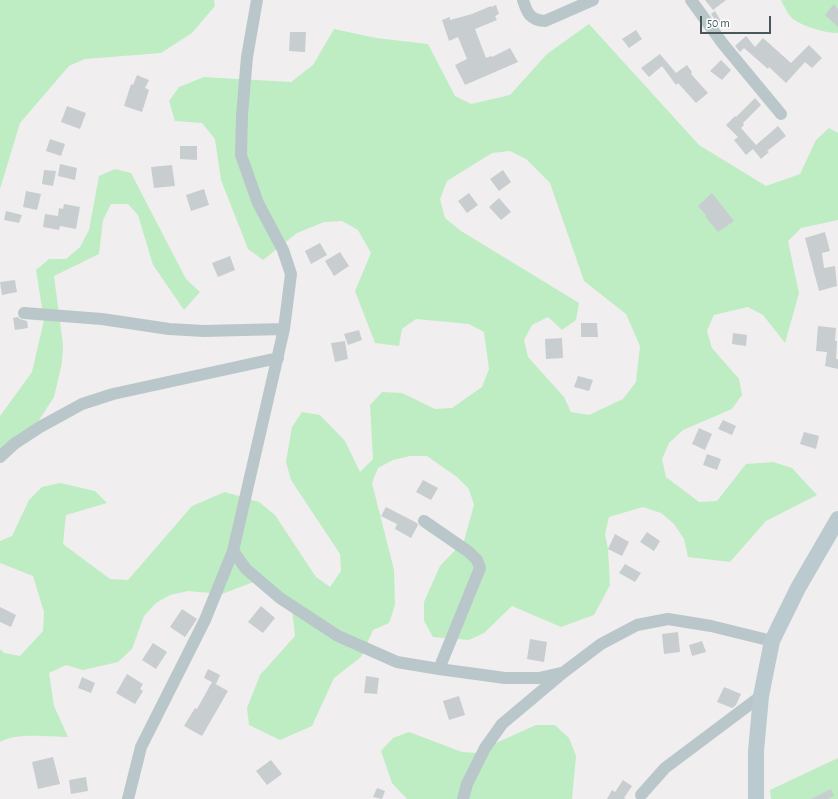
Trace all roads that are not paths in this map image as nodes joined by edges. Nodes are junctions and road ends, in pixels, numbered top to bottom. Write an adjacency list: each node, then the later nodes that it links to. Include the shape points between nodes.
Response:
1 (257, 0): 7 (street, via 247,56 242,115 242,155 258,203 291,274)
2 (523, 0): 3 (street, via 530,16 545,21)
3 (593, 0)
4 (691, 0): 5 (street, via 723,44)
5 (781, 114)
6 (24, 314): 7 (street, via 102,319 169,329)
7 (284, 329): 8 (street)
8 (278, 358): 9 (street, via 113,394 82,404 40,427); 12 (street)
9 (0, 457)
10 (838, 519): 15 (street, via 798,588)
11 (424, 521): 16 (street, via 469,552 477,560 480,568)
12 (232, 551): 13 (street); 14 (street)
13 (246, 569): 14 (street, via 237,570); 16 (street, via 280,598 338,636 397,662)
14 (222, 580): 20 (street, via 205,620 142,746)
15 (772, 641): 17 (street, via 711,626 668,619 631,628 601,644); 18 (street)
16 (439, 669): 17 (street, via 504,678 539,678)
17 (564, 672): 21 (street, via 502,724 485,748 467,784)
18 (761, 696): 19 (street, via 665,768); 22 (street, via 756,751)
19 (640, 795)
20 (128, 799)
21 (463, 799)
22 (756, 799)

